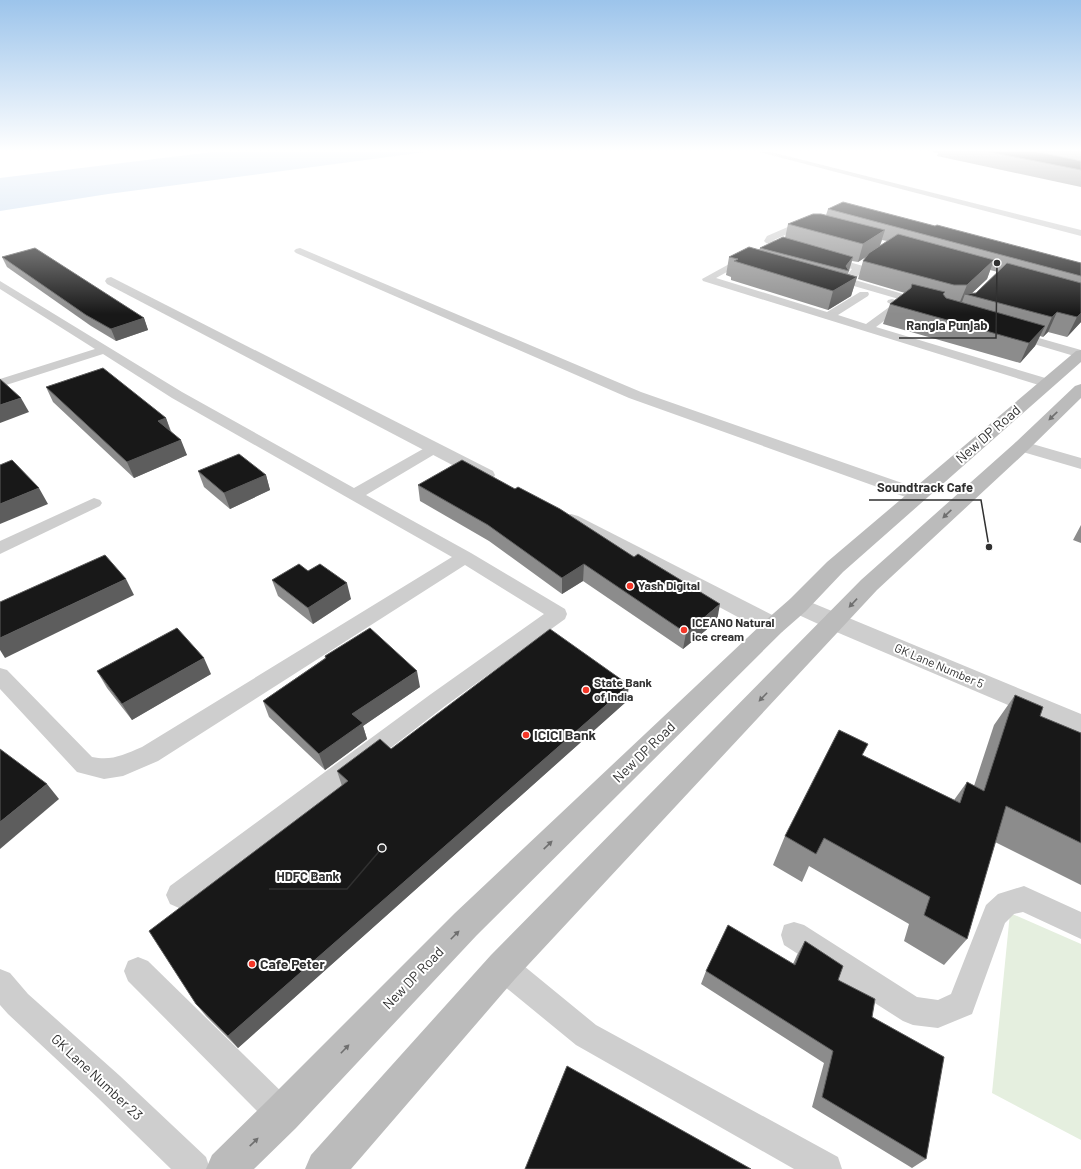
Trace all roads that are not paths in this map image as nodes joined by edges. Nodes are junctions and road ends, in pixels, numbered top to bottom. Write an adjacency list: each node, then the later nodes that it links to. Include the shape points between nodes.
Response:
1 (973, 206): 3 (lane)
2 (817, 226): 5 (lane, via 797,226 770,238 769,241)
3 (1081, 233)
4 (300, 251): 26 (street, via 642,397)
5 (803, 252)
6 (817, 256): 12 (lane, via 862,266 849,279 851,282)
7 (757, 264): 13 (lane, via 742,260 707,279)
8 (110, 281): 22 (street)
9 (0, 284): 16 (lane)
10 (841, 287): 11 (lane)
11 (864, 294): 13 (lane); 14 (lane, via 900,304)
12 (932, 305)
13 (829, 316): 14 (lane)
14 (868, 328): 19 (lane)
15 (1004, 332): 17 (lane)
16 (103, 350): 18 (lane); 25 (lane)
17 (1081, 354): 19 (main road, New DP Road)
18 (0, 383)
19 (1048, 383): 26 (main road, New DP Road)
20 (1081, 389): 21 (main road, one-way to 21)
21 (1022, 446): 23 (street); 32 (main road, one-way to 32, via 869,585)
22 (435, 448): 24 (street); 25 (lane)
23 (1081, 464)
24 (498, 481)
25 (354, 495): 30 (lane)
26 (918, 495): 31 (main road, New DP Road, via 835,567)
27 (94, 503): 29 (lane)
28 (554, 511): 33 (street)
29 (0, 548)
30 (465, 557): 34 (lane, via 150,754 123,766 104,769 85,765); 36 (lane, via 558,614 438,700)
31 (798, 605): 32 (street, GK Lane Number 5); 33 (main road, New DP Road)
32 (835, 622): 35 (street, GK Lane Number 5); 39 (main road, one-way to 39)
33 (774, 626): 42 (main road, New DP Road, one-way to 33, via 438,952)
34 (0, 676)
35 (1081, 725)
36 (179, 895)
37 (1081, 926): 38 (lane, via 1024,899 1007,903 994,914 962,1004 938,1014 913,1012)
38 (794, 935)
39 (503, 967): 45 (main road); 46 (lane, via 586,1035)
40 (138, 971): 42 (lane)
41 (0, 984): 43 (lane, GK Lane Number 23, via 18,1004)
42 (282, 1114): 44 (main road, New DP Road, one-way to 42)
43 (194, 1169)
44 (226, 1169)
45 (325, 1169)
46 (826, 1169)

